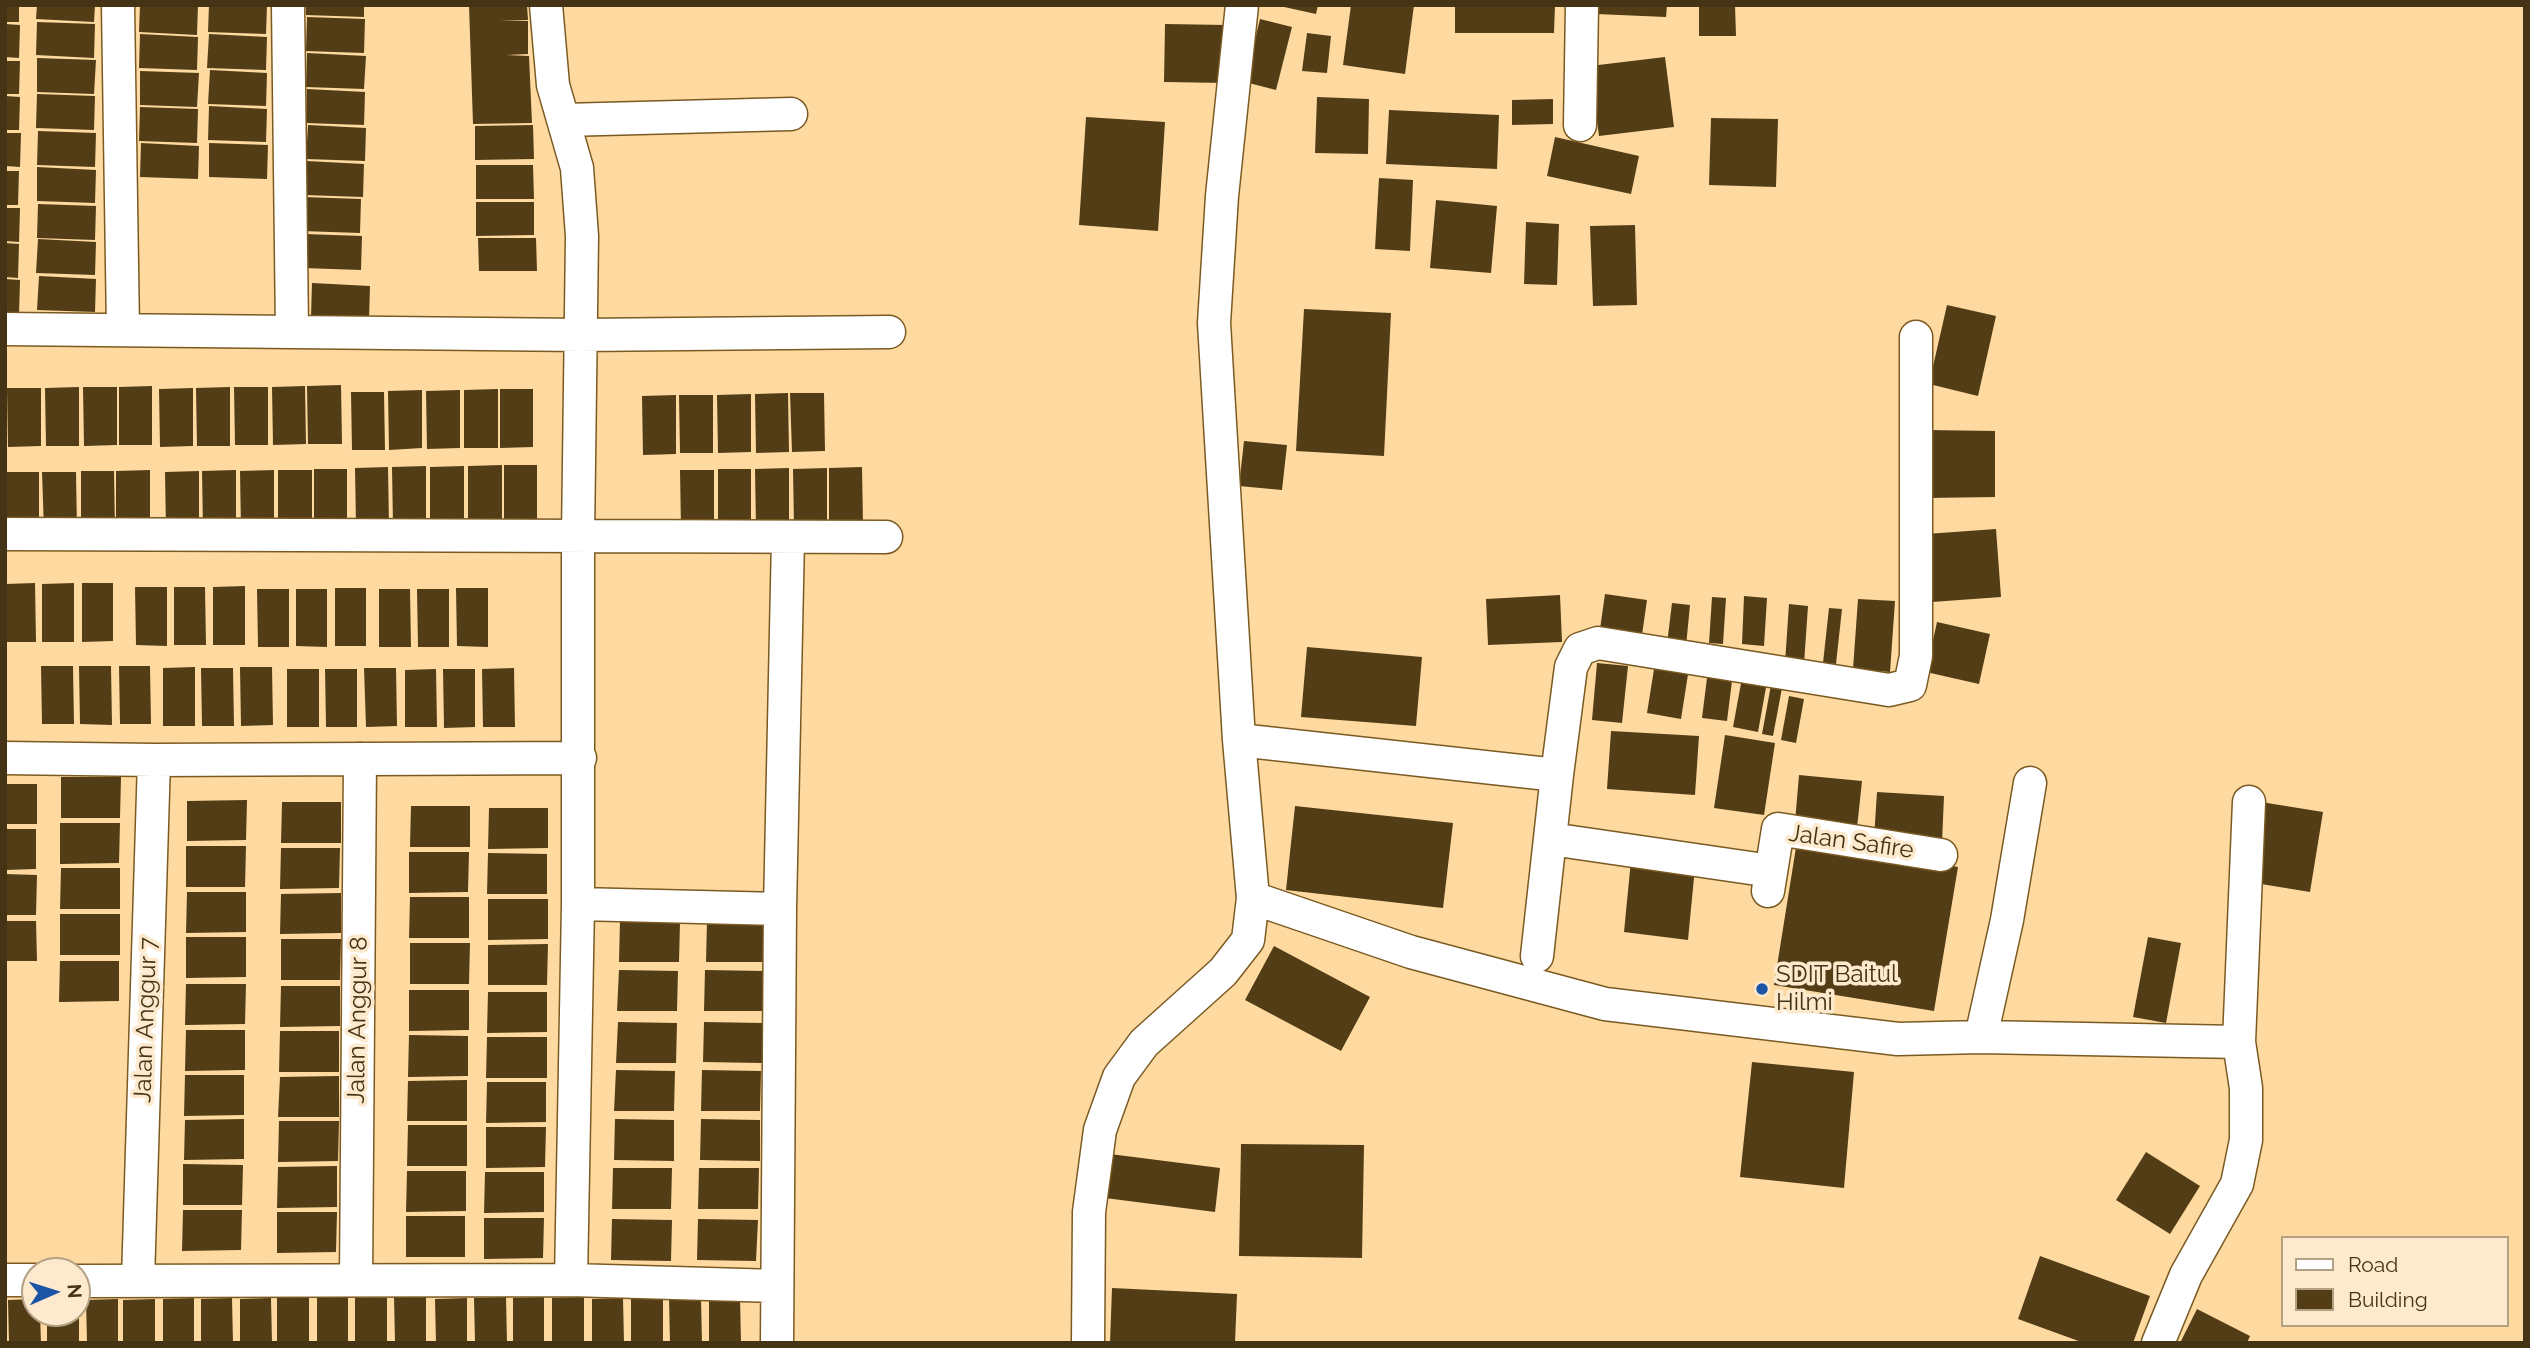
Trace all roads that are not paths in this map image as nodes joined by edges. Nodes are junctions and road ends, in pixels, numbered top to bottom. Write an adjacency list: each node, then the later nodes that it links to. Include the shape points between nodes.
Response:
1 (118, 5): 10 (street)
2 (288, 5): 11 (street)
3 (546, 5): 7 (street, via 553,85)
4 (1242, 5): 19 (street, via 1214,323)
5 (1581, 5): 8 (street)
6 (791, 114): 7 (street)
7 (564, 120): 13 (street, via 580,197)
8 (1580, 125)
9 (5, 329): 10 (street)
10 (123, 330): 11 (street)
11 (292, 331): 13 (street)
12 (889, 332): 13 (street)
13 (581, 335): 16 (street)
14 (1916, 337): 24 (street, via 1916,656 1910,685 1889,690 1598,643 1580,649 1572,667)
15 (5, 534): 16 (street)
16 (578, 537): 18 (street); 21 (street)
17 (886, 537): 18 (street)
18 (788, 538): 31 (street)
19 (1239, 740): 24 (street); 29 (street)
20 (5, 758): 23 (street)
21 (580, 758): 22 (street); 30 (street)
22 (360, 759): 23 (street); 36 (street, Jalan Anggur 8)
23 (153, 760): 35 (street, Jalan Anggur 7)
24 (1557, 775): 27 (street)
25 (2030, 783): 33 (street)
26 (2249, 802): 34 (street)
27 (1551, 839): 28 (street, Jalan Safire, via 1770,881 1778,829); 32 (street)
28 (1941, 855)
29 (1253, 898): 33 (street, via 1411,952 1605,1004 1898,1039); 41 (street, via 1248,940 1223,972 1144,1043 1119,1077 1100,1130 1089,1212)
30 (578, 904): 31 (street); 37 (street)
31 (780, 909): 39 (street)
32 (1537, 956)
33 (1981, 1037): 34 (street)
34 (2239, 1042): 42 (street, via 2246,1088 2246,1140 2237,1184 2186,1275)
35 (138, 1280): 36 (street); 38 (street)
36 (356, 1280): 37 (street)
37 (571, 1280): 39 (street)
38 (91, 1281)
39 (777, 1286): 40 (street)
40 (777, 1343)
41 (1088, 1343)
42 (2158, 1343)

